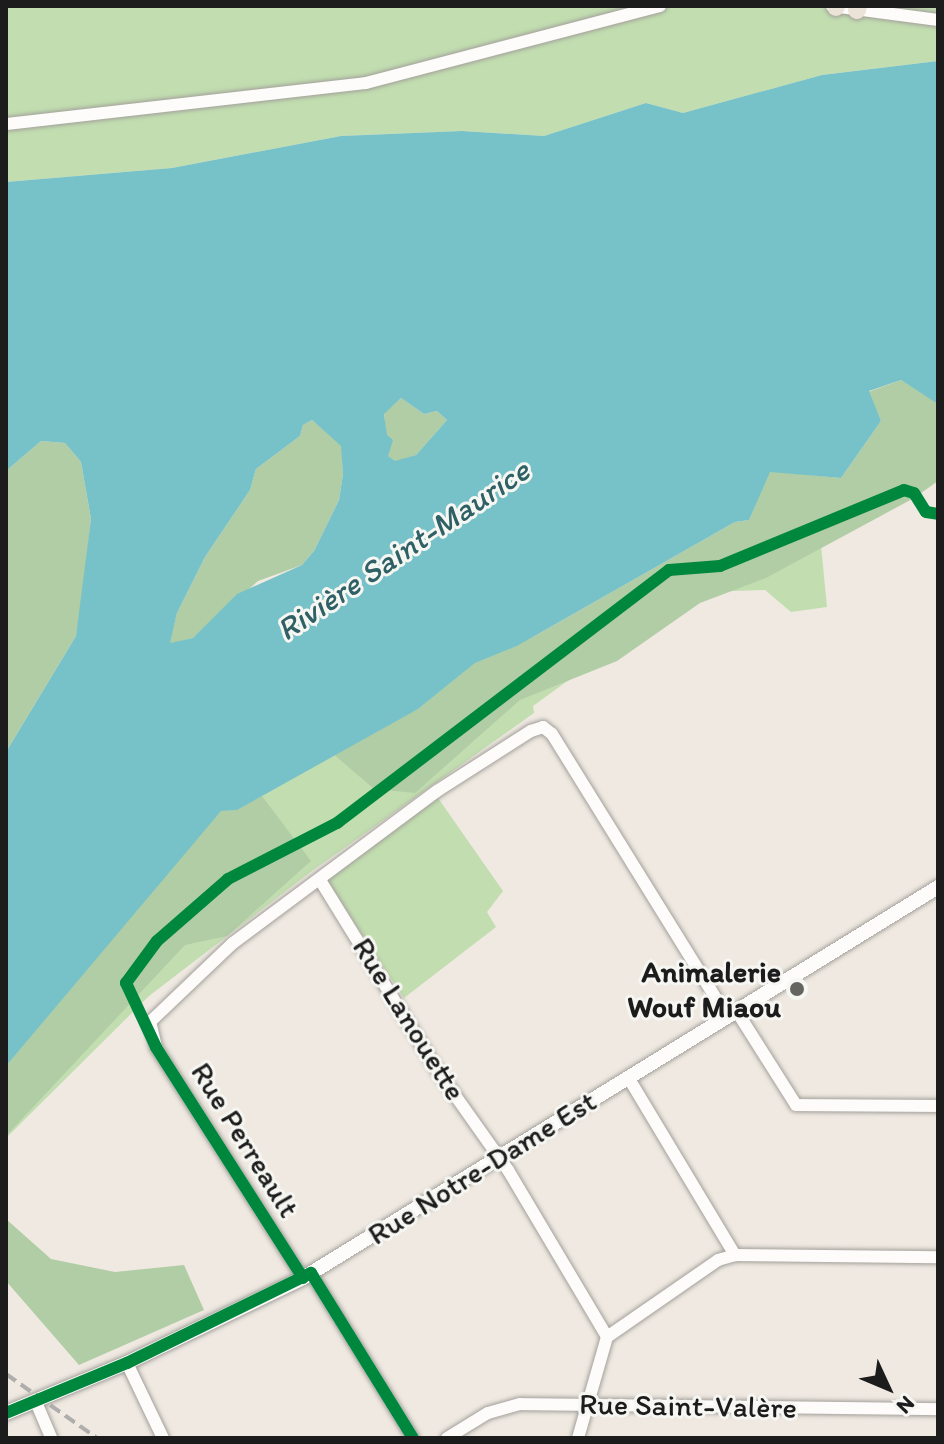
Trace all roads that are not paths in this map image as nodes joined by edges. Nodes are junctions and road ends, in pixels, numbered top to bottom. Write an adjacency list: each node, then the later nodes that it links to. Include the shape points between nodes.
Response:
1 (660, 6): 5 (street, via 381,81)
2 (835, 6): 3 (street)
3 (857, 8): 4 (street)
4 (938, 20)
5 (6, 124)
6 (320, 880): 8 (street, Rue Perreault, via 437,791 543,727); 11 (street, Rue Lanouette, via 440,1074); 14 (street, Rue Perreault, via 222,952 156,1011 149,1028)
7 (938, 887): 8 (street, Rue Notre-Dame Est)
8 (732, 1013): 9 (street, Rue Notre-Dame Est); 10 (street, via 796,1105)
9 (628, 1077): 11 (street, Rue Notre-Dame Est); 12 (street)
10 (938, 1106)
11 (499, 1158): 14 (street, Rue Notre-Dame Est); 15 (street, Rue Lanouette)
12 (735, 1255): 13 (street); 15 (street, via 718,1260)
13 (938, 1257)
14 (307, 1275): 16 (street, Rue Notre-Dame Est); 23 (street)
15 (607, 1337): 18 (street)
16 (127, 1363): 17 (street, Rue Notre-Dame Est); 22 (street)
17 (36, 1402): 20 (street, Rue Notre-Dame Est); 21 (street)
18 (585, 1405): 19 (street, Rue Saint-Valère); 24 (street, Rue Saint-Valère, via 511,1405); 25 (street)
19 (938, 1409)
20 (6, 1413)
21 (51, 1438)
22 (163, 1438)
23 (413, 1438)
24 (447, 1438)
25 (578, 1438)

